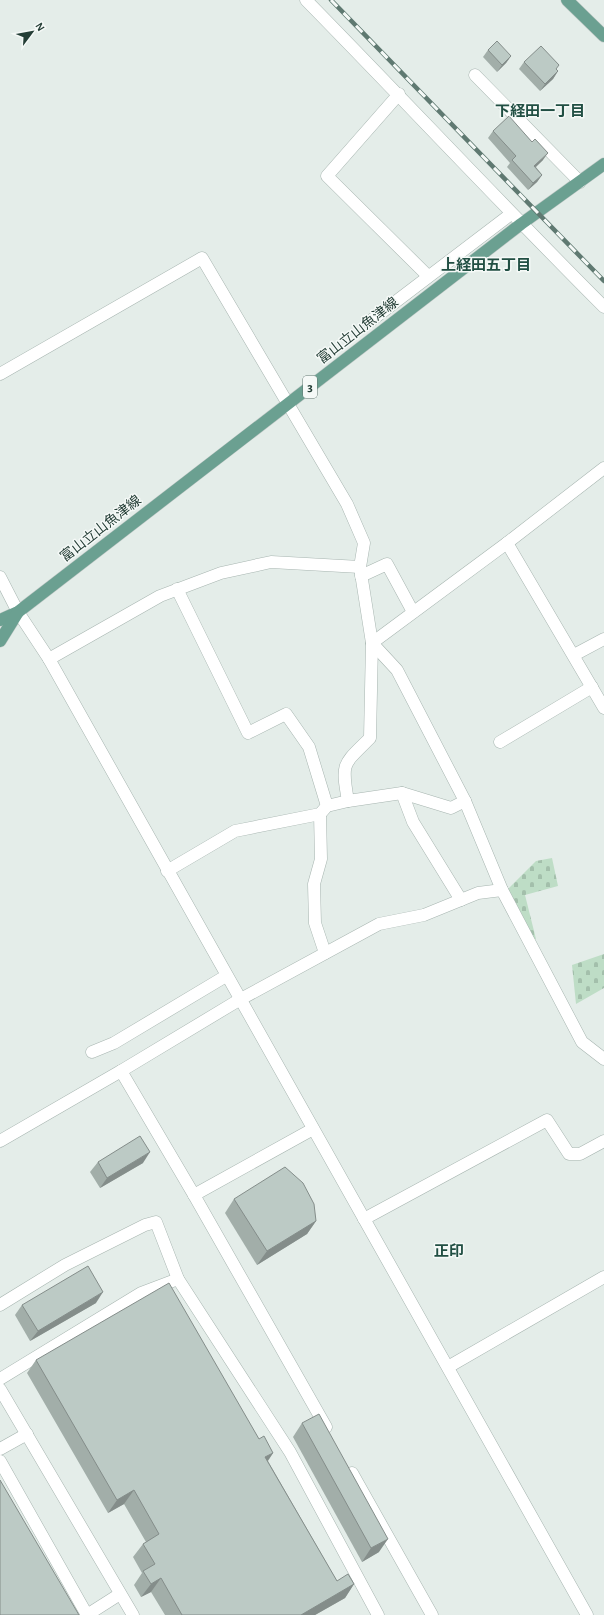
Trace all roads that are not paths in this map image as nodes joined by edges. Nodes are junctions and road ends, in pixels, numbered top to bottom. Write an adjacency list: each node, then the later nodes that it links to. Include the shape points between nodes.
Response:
1 (306, 0): 5 (street)
2 (567, 0): 3 (main road)
3 (604, 36)
4 (475, 75): 7 (street)
5 (399, 94): 8 (street); 10 (street, via 327,176)
6 (603, 166): 7 (main road, 富山立山魚津線 / 3)
7 (580, 182): 9 (main road, 富山立山魚津線 / 3)
8 (511, 214): 9 (street); 10 (street)
9 (521, 224): 11 (street); 14 (main road, 富山立山魚津線 / 3)
10 (428, 276): 12 (street)
11 (604, 307)
12 (369, 322)
13 (0, 374): 14 (street, via 202,258)
14 (288, 404): 17 (street, via 348,504 364,544); 20 (main road, 富山立山魚津線 / 3)
15 (604, 468): 16 (street)
16 (506, 543): 21 (street); 26 (street)
17 (361, 572): 19 (street, via 271,562 221,573); 21 (street, via 387,564); 25 (street)
18 (0, 577): 20 (street)
19 (177, 589): 27 (street); 34 (street, via 248,733 286,714 309,747)
20 (18, 612): 22 (main road, 富山立山魚津線 / 3); 24 (main road, 富山立山魚津線 / 3); 27 (street)
21 (413, 612): 25 (street)
22 (0, 620)
23 (604, 639): 26 (street)
24 (0, 642)
25 (372, 643): 32 (street, via 370,738 346,762 343,775); 33 (street, via 397,670)
26 (574, 655): 28 (street)
27 (48, 659): 35 (street)
28 (592, 687): 29 (street); 30 (street)
29 (604, 708)
30 (500, 742)
31 (402, 793): 32 (street); 33 (street, via 451,808); 37 (street, via 413,822)
32 (348, 800): 34 (street)
33 (465, 801): 36 (street)
34 (323, 810): 35 (street, via 235,831); 38 (street, via 321,859 314,884 315,923)
35 (167, 871): 39 (street)
36 (502, 890): 37 (street, via 478,893); 42 (street, via 582,1042)
37 (461, 900): 38 (street, via 424,915 379,924)
38 (326, 953): 40 (street)
39 (226, 976): 40 (street); 41 (street, via 114,1043)
40 (239, 1000): 43 (street); 44 (street)
41 (92, 1052)
42 (604, 1059)
43 (121, 1071): 45 (street); 47 (street)
44 (313, 1129): 47 (street); 48 (street)
45 (0, 1141)
46 (604, 1141): 48 (street, via 580,1154 569,1154 547,1120)
47 (194, 1195): 56 (street)
48 (364, 1219): 52 (street)
49 (604, 1277): 52 (street)
50 (178, 1278): 51 (street, via 156,1222 65,1265); 53 (street, via 141,1293); 63 (street, via 290,1452)
51 (0, 1305)
52 (448, 1367): 65 (street)
53 (0, 1378)
54 (0, 1389): 55 (street)
55 (27, 1434): 57 (street); 60 (street)
56 (331, 1436)
57 (0, 1449)
58 (0, 1461): 61 (street)
59 (347, 1464): 64 (street)
60 (120, 1594): 61 (street); 62 (street)
61 (87, 1615)
62 (133, 1615)
63 (377, 1615)
64 (432, 1615)
65 (587, 1615)

